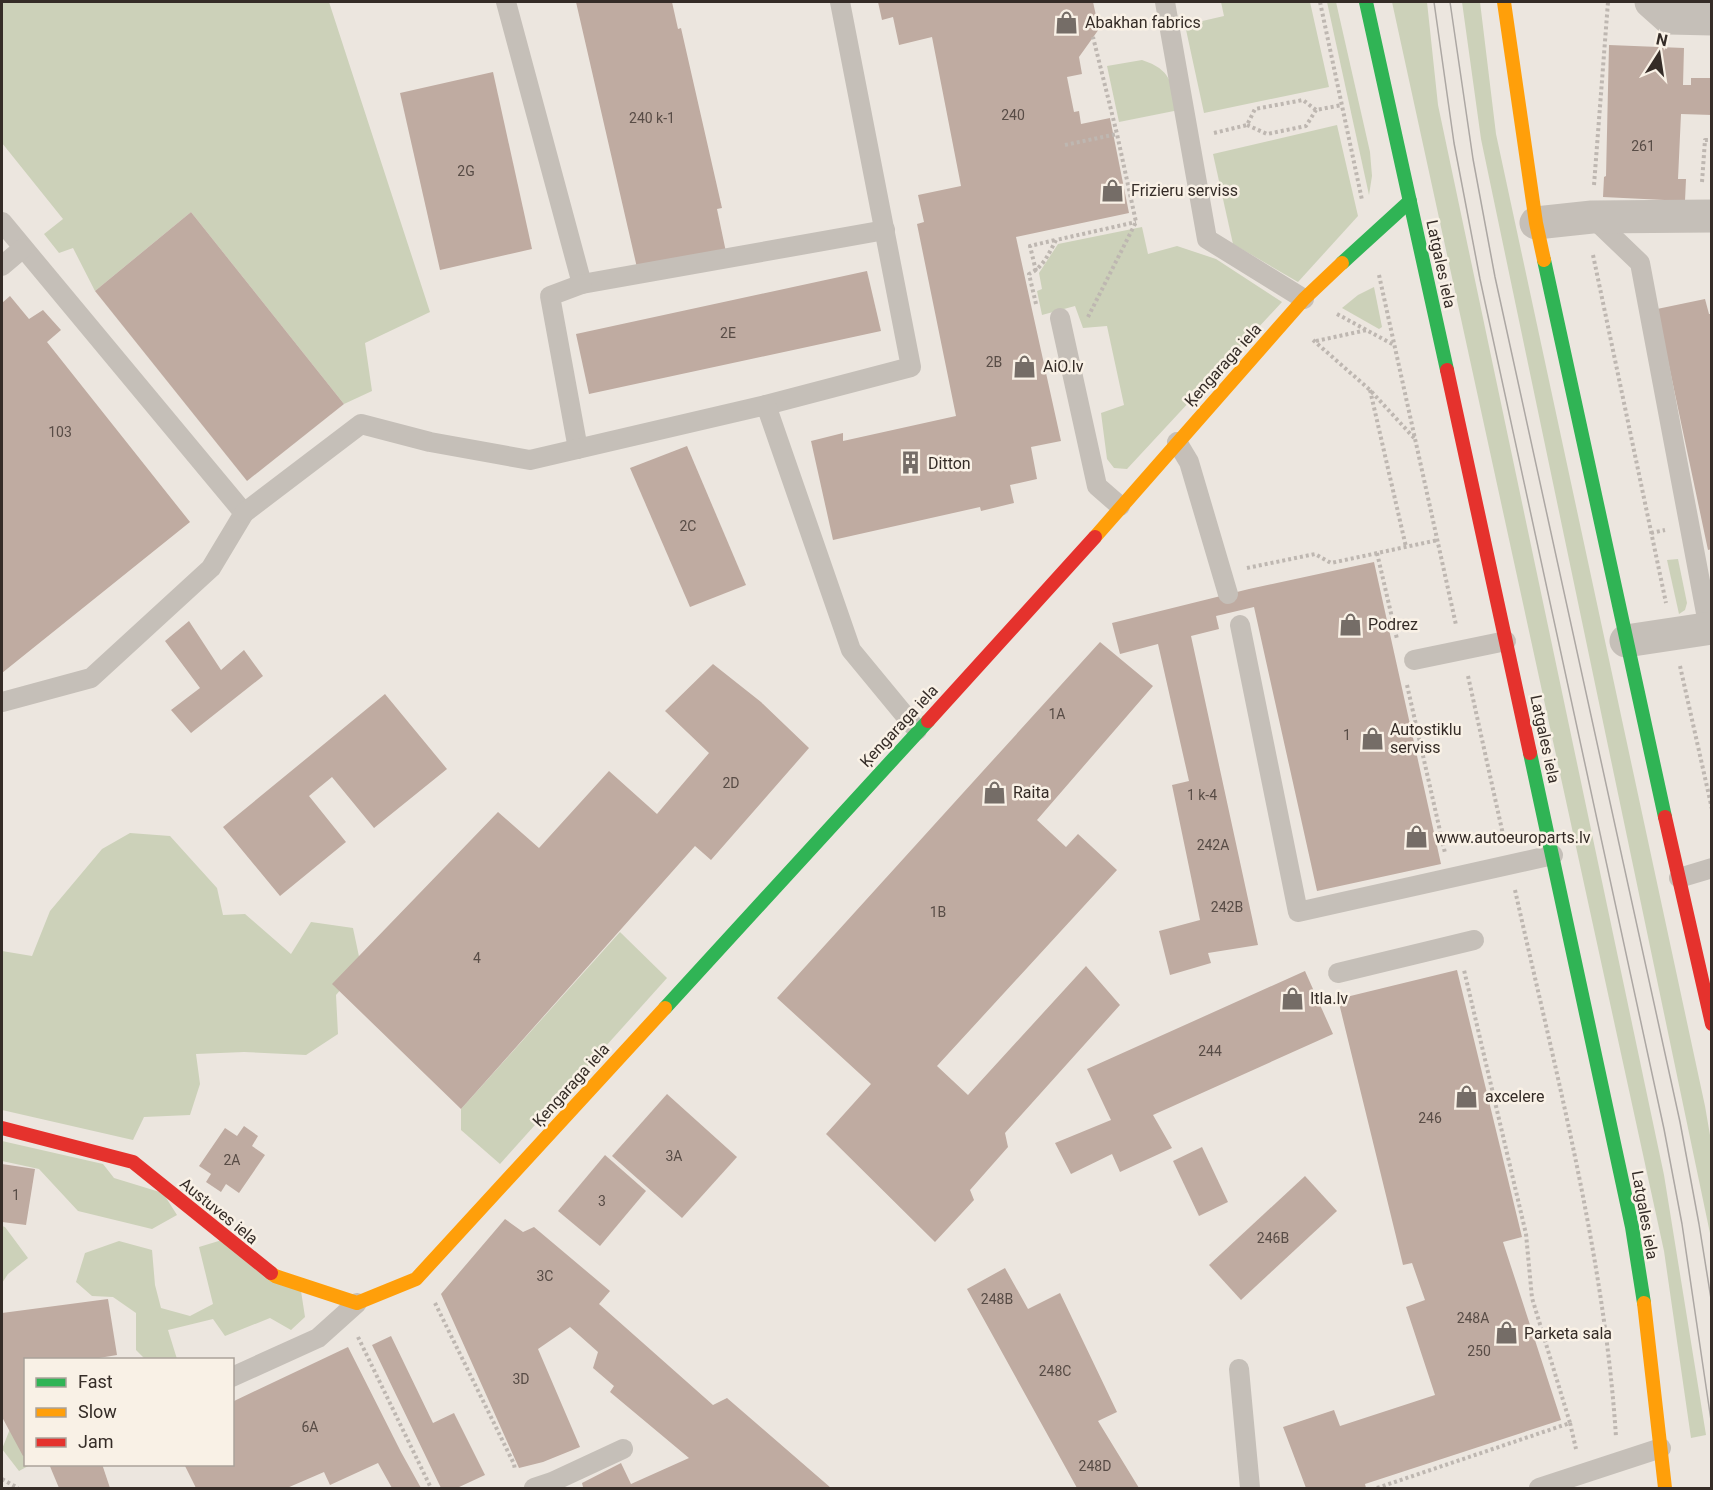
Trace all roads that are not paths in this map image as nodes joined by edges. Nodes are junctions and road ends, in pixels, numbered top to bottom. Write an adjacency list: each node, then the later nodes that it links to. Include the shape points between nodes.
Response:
1 (506, 2): 16 (lane)
2 (840, 2): 13 (lane)
3 (1165, 2): 17 (lane, via 1207,239)
4 (1366, 2): 8 (main road, Latgales iela)
5 (1504, 2): 12 (main road)
6 (1651, 2): 7 (street, via 1669,18)
7 (1712, 19)
8 (1410, 201): 17 (main road, Ķengaraga iela); 28 (main road, Latgales iela)
9 (1712, 216): 10 (street)
10 (1592, 217): 12 (street); 24 (lane, via 1640,264)
11 (2, 222): 14 (lane)
12 (1536, 223): 29 (main road)
13 (885, 230): 16 (lane); 19 (lane, via 911,367)
14 (22, 249): 15 (lane); 23 (lane)
15 (2, 266)
16 (582, 284): 21 (lane, via 550,296)
17 (1304, 298): 20 (main road, Ķengaraga iela)
18 (1060, 318): 22 (lane, via 1097,486)
19 (766, 405): 21 (lane); 32 (lane, via 851,650)
20 (1177, 442): 22 (main road, Ķengaraga iela); 25 (lane, via 1189,462)
21 (578, 448): 23 (lane, via 530,460 430,442 361,424)
22 (1120, 506): 32 (main road, Ķengaraga iela)
23 (244, 513): 31 (lane, via 212,568 92,678)
24 (1705, 574): 27 (lane)
25 (1228, 594)
26 (1240, 625): 33 (lane, via 1298,912)
27 (1710, 629): 29 (street)
28 (1506, 640): 30 (lane); 33 (main road, Latgales iela)
29 (1626, 641): 35 (main road)
30 (1414, 660)
31 (2, 702)
32 (917, 730): 40 (main road, Ķengaraga iela, via 416,1279)
33 (1553, 855): 43 (main road, Latgales iela, via 1632,1227)
34 (1712, 868): 35 (lane)
35 (1679, 878): 38 (main road)
36 (1466, 942): 37 (lane)
37 (1338, 973)
38 (1712, 1024)
39 (2, 1128): 40 (main road, Austuves iela, via 133,1162 275,1276)
40 (357, 1303): 42 (lane, via 318,1338)
41 (1239, 1370): 46 (lane)
42 (234, 1376)
43 (1660, 1448): 47 (lane); 48 (main road, Latgales iela)
44 (623, 1449): 45 (lane)
45 (534, 1488)
46 (1250, 1488)
47 (1539, 1488)
48 (1665, 1488)

